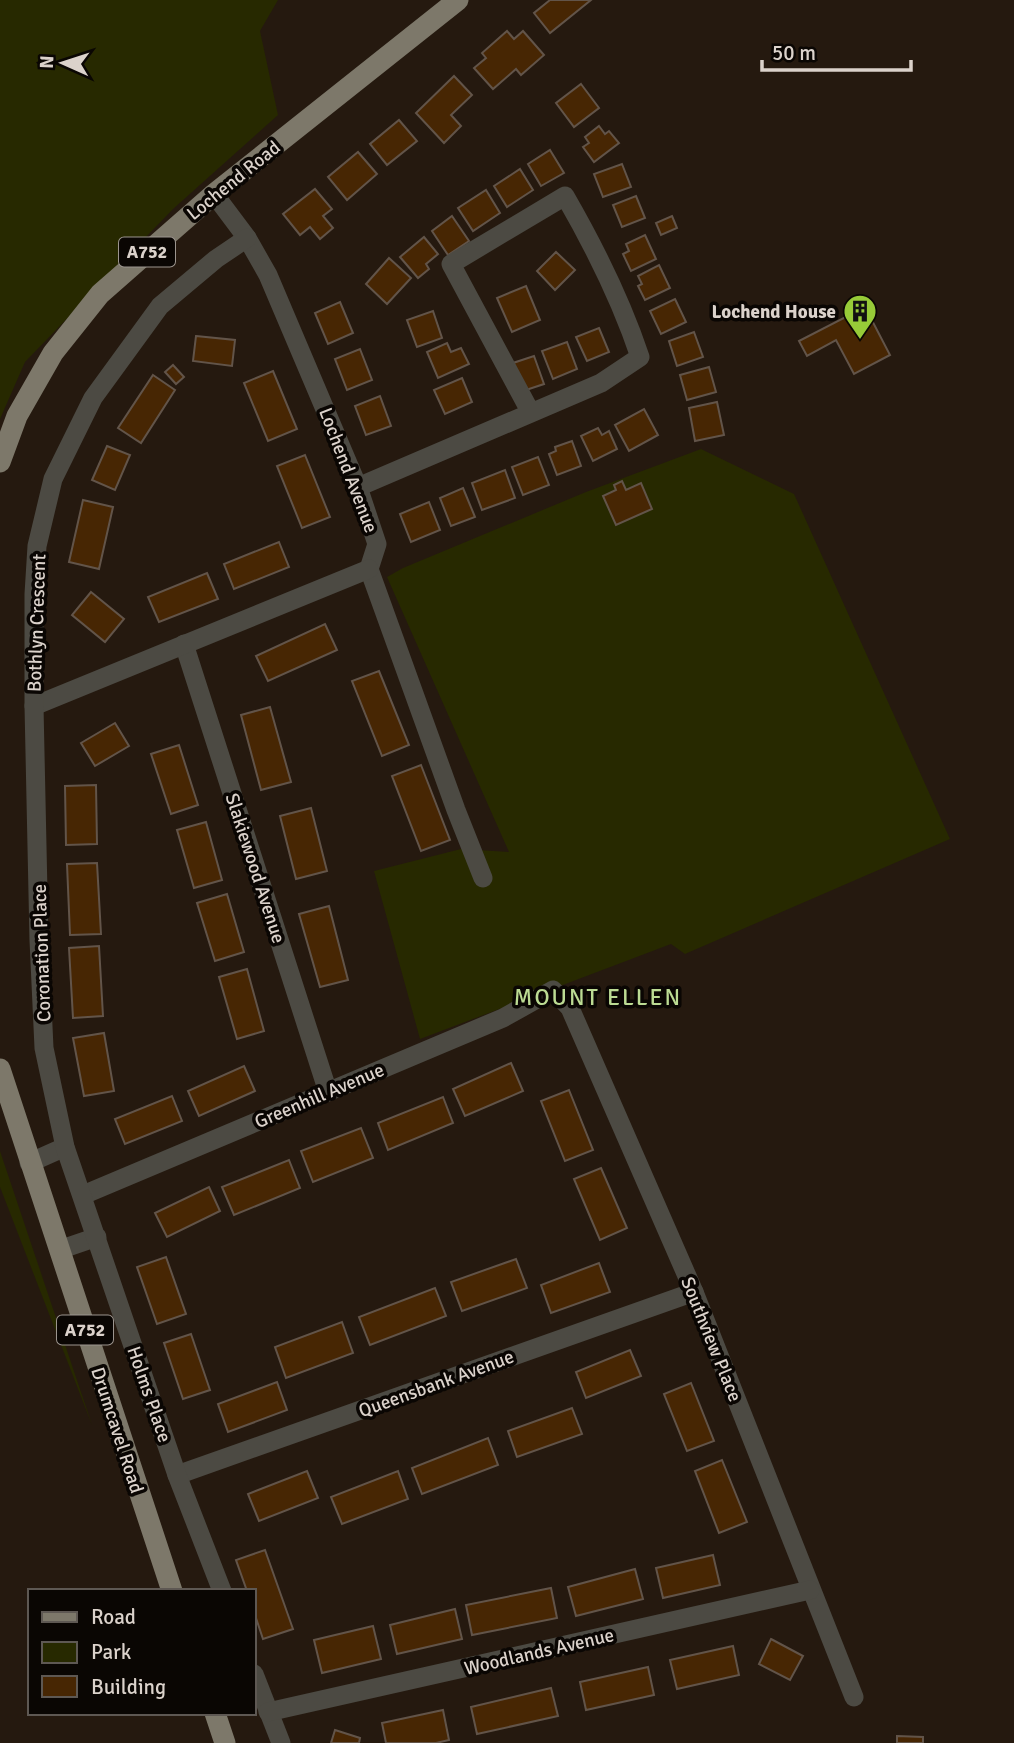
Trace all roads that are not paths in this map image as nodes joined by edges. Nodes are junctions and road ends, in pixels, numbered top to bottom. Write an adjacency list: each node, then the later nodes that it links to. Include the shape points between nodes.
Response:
1 (458, 0): 2 (main road, Lochend Road / A752)
2 (214, 194): 3 (street, Lochend Avenue); 5 (main road, Lochend Road / A752, via 100,294 53,353 17,416)
3 (247, 238): 6 (street, Lochend Avenue, via 268,275); 9 (street, Bothlyn Crescent, via 160,306 93,398 53,479 37,546)
4 (531, 413): 4 (street, via 451,264 565,196 610,279 640,356 601,383); 6 (street)
5 (0, 462)
6 (358, 487): 7 (street, Lochend Avenue, via 377,544)
7 (369, 569): 8 (street); 10 (street, Lochend Avenue)
8 (184, 644): 9 (street); 13 (street, Slakiewood Avenue)
9 (34, 706): 14 (street, Coronation Place, via 44,1048)
10 (483, 878)
11 (553, 990): 13 (street, Greenhill Avenue, via 516,1012); 19 (street, Southview Place, via 570,1008)
12 (0, 1069): 15 (main road, Drumcavel Road / A752)
13 (328, 1092): 16 (street, Greenhill Avenue)
14 (65, 1147): 15 (street); 16 (street, Coronation Place)
15 (29, 1163): 18 (main road, Drumcavel Road / A752)
16 (83, 1195): 17 (street, Holms Place)
17 (97, 1237): 18 (street); 20 (street, Holms Place)
18 (59, 1250): 21 (main road, Drumcavel Road / A752)
19 (694, 1292): 20 (street, Queensbank Avenue); 23 (street, Southview Place)
20 (177, 1475): 22 (street, Holms Place)
21 (171, 1589)
22 (221, 1589)
23 (810, 1590): 25 (street, Southview Place); 26 (street, Woodlands Avenue)
24 (256, 1679): 26 (street)
25 (854, 1697)
26 (268, 1712): 29 (street)
27 (216, 1715): 28 (main road)
28 (225, 1743)
29 (281, 1743)

